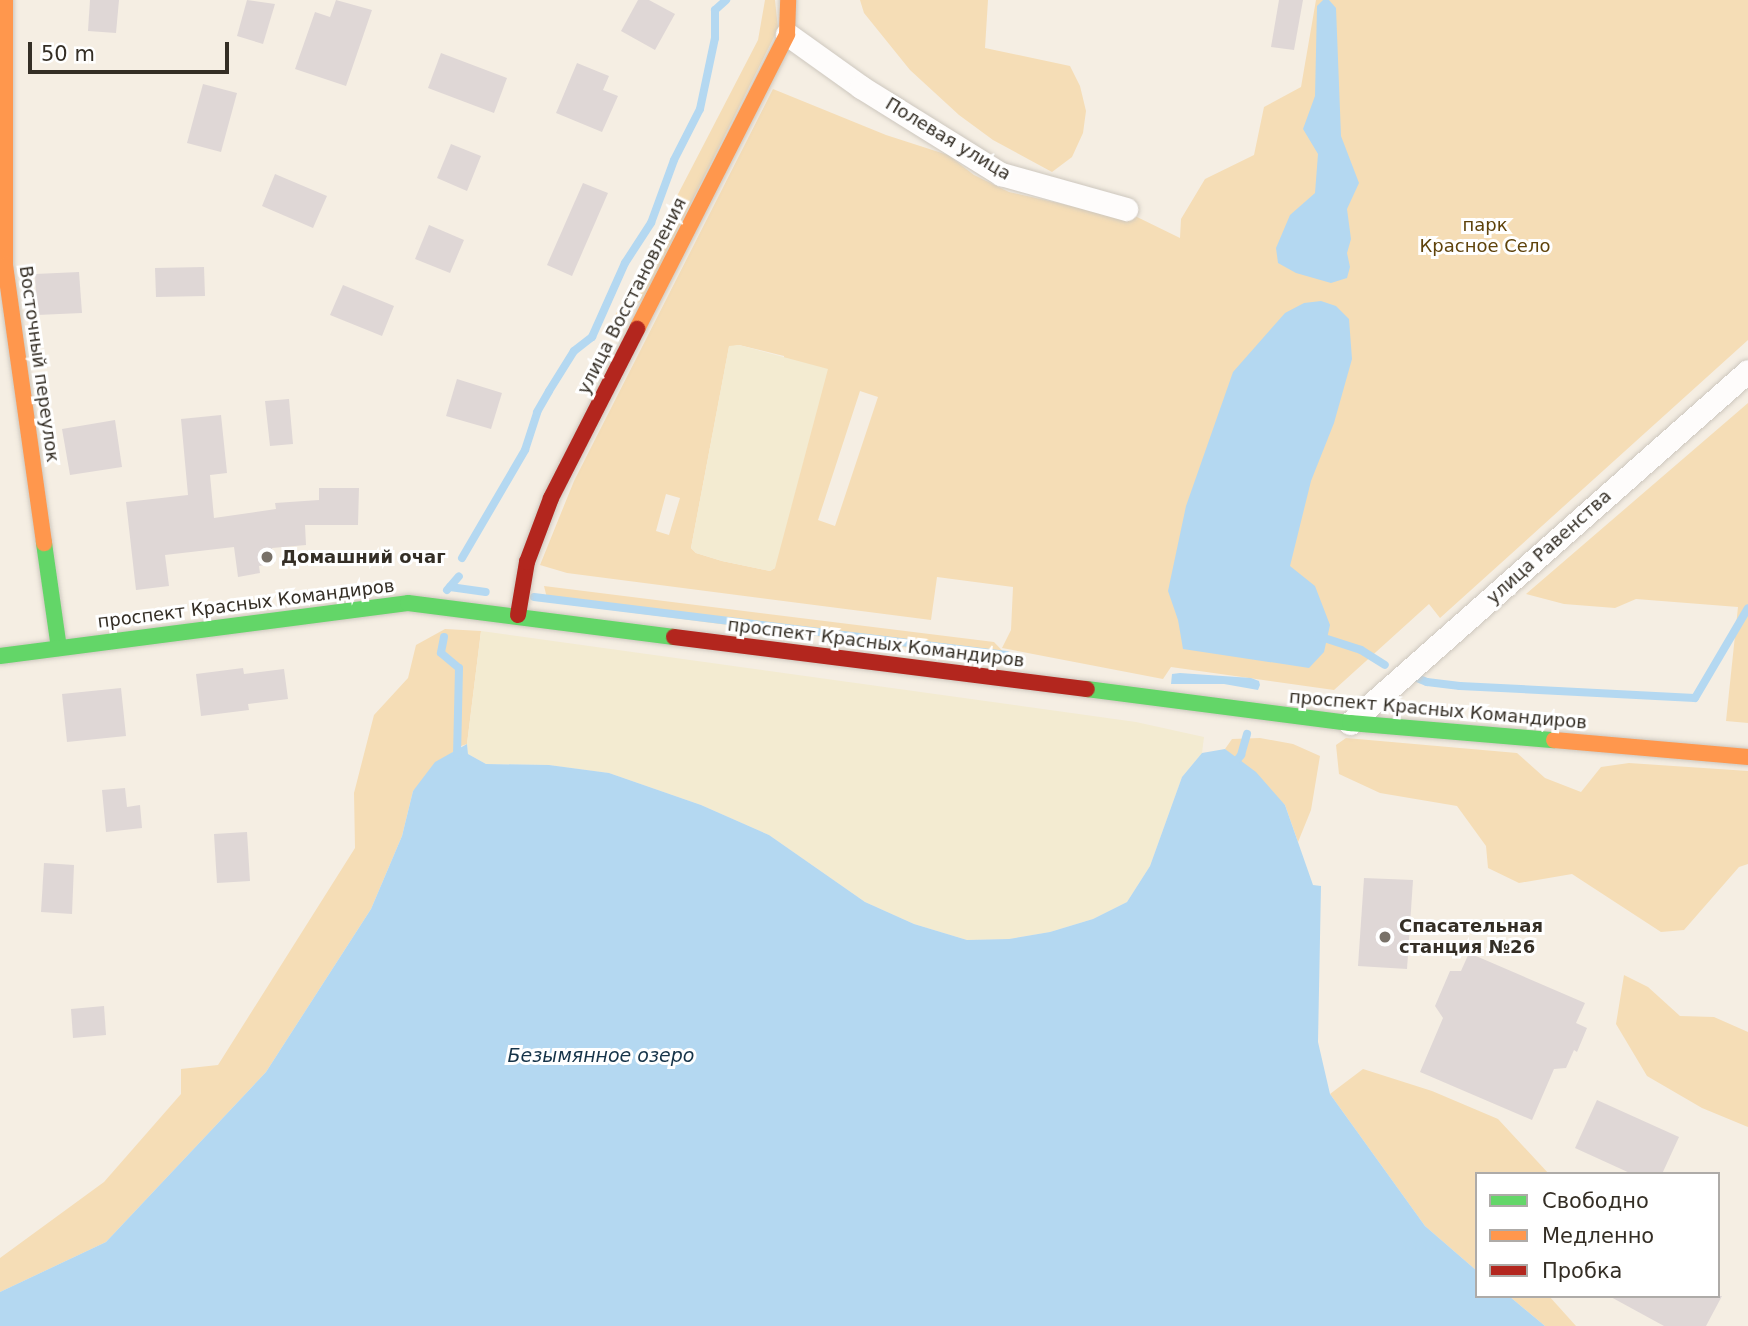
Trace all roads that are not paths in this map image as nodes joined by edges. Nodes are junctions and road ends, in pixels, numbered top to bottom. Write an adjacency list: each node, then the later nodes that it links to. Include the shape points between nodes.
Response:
1 (5, 0): 5 (street, Восточный переулок)
2 (788, 0): 3 (street, улица Восстановления)
3 (787, 34): 4 (street, Полевая улица, via 861,87 1001,174); 7 (street, улица Восстановления, via 551,498 527,562)
4 (1126, 209)
5 (3, 265): 8 (street, Восточный переулок)
6 (1748, 371): 10 (street, улица Равенства)
7 (517, 615): 8 (street, проспект Красных Командиров, via 408,603); 10 (street, проспект Красных Командиров)
8 (59, 648): 9 (street, проспект Красных Командиров)
9 (0, 656)
10 (1350, 723): 11 (street, проспект Красных Командиров)
11 (1748, 757)

